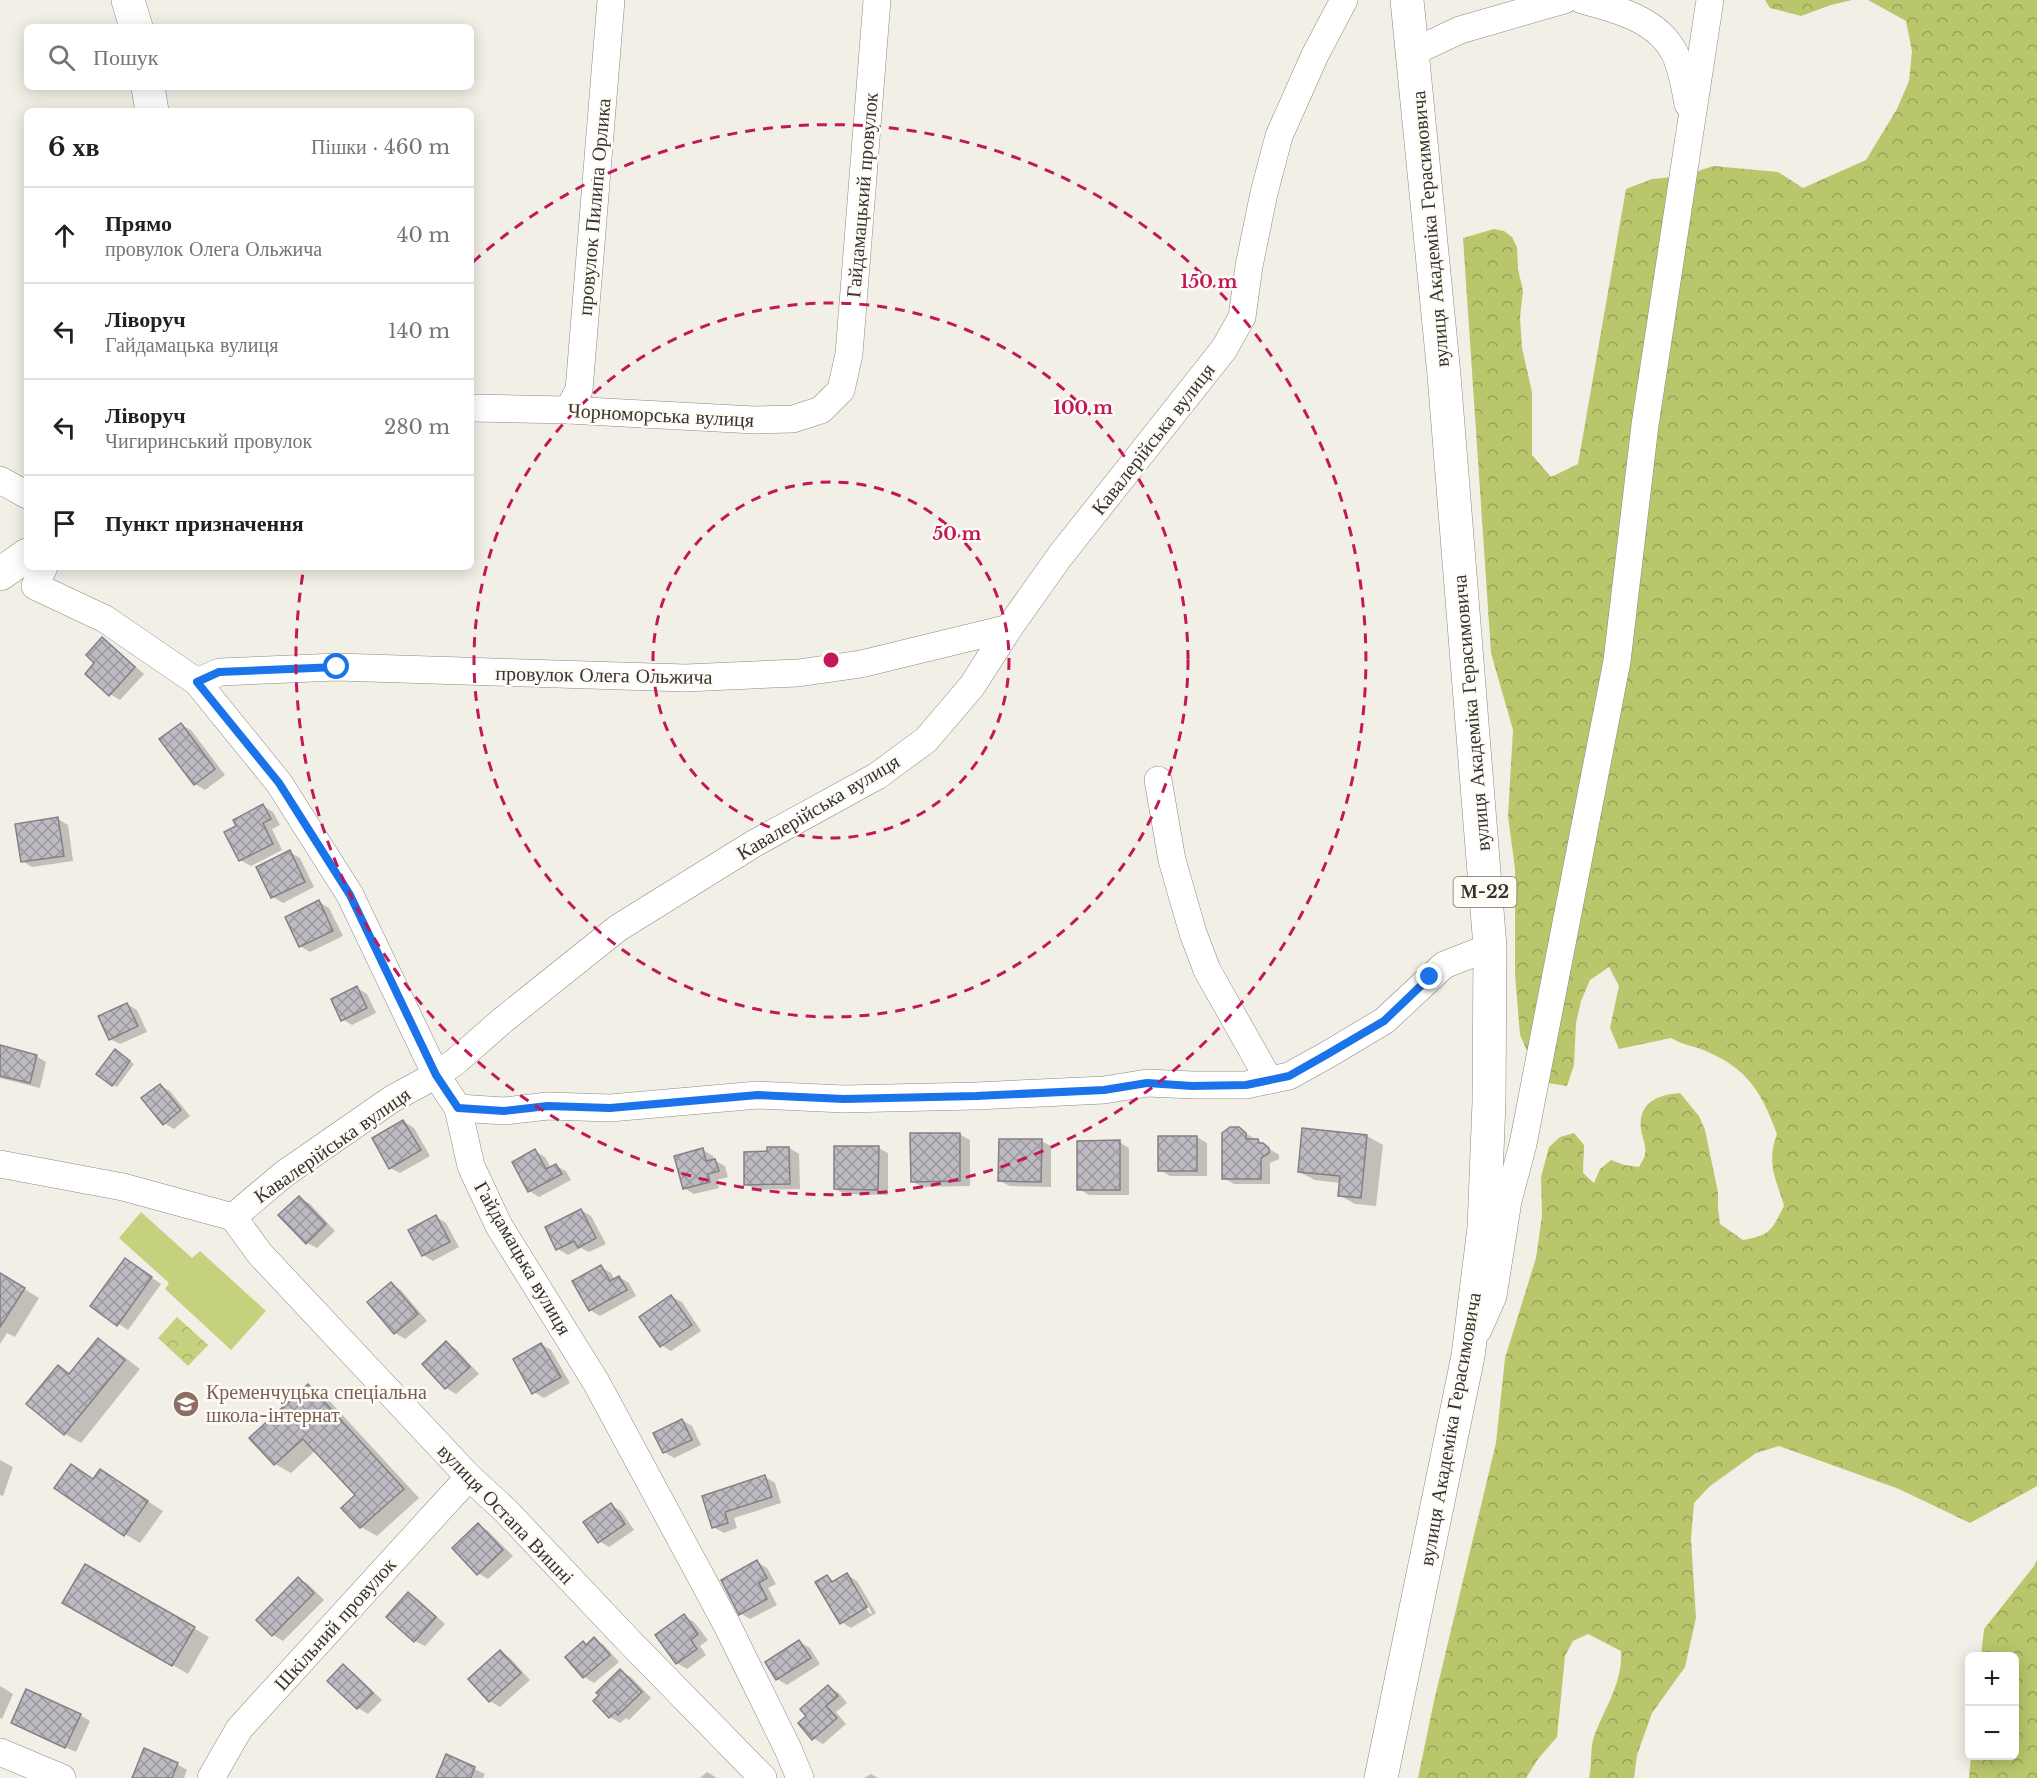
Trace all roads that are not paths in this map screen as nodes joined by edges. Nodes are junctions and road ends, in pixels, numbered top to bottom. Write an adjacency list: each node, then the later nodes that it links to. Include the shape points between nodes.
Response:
1 (128, 0): 9 (main road)
2 (611, 0): 16 (street, провулок Пилипа Орлика, via 579,390)
3 (877, 0): 14 (street, Гайдамацький провулок, via 849,354)
4 (1344, 0): 22 (street, Кавалерійська вулиця, via 1279,136 1251,255 1242,317 1224,349 1060,556)
5 (1407, 0): 10 (main road, вулиця Академіка Герасимовича / М-22)
6 (1582, 0): 13 (street, via 1618,9 1653,26 1675,53)
7 (1710, 0): 13 (street)
8 (1550, 2): 10 (street, via 1460,30)
9 (135, 24)
10 (1413, 52): 25 (main road, вулиця Академіка Герасимовича / М-22, via 1444,375)
11 (148, 90): 12 (main road)
12 (152, 108)
13 (1691, 123): 31 (street, via 1645,425 1617,661 1492,1296)
14 (842, 390): 16 (street, Чорноморська вулиця, via 822,410 793,419)
15 (474, 408): 16 (street, Чорноморська вулиця)
16 (568, 410)
17 (0, 480): 18 (street)
18 (24, 493)
19 (24, 557): 20 (main road)
20 (0, 574): 21 (street, Гайдамацька вулиця)
21 (39, 576): 23 (street, Гайдамацька вулиця)
22 (1009, 628): 23 (street, провулок Олега Ольжича, via 861,664 798,673 674,678 337,667 219,672); 26 (street, Кавалерійська вулиця, via 972,686 926,740 877,777 755,843 618,928)
23 (197, 682): 26 (street, Гайдамацька вулиця, via 279,783 350,895)
24 (1158, 780): 27 (street, via 1172,860 1203,961)
25 (1490, 947): 27 (street, via 1444,965 1384,1021 1289,1076); 31 (main road, вулиця Академіка Герасимовича / М-22, via 1490,1102 1484,1228)
26 (436, 1075): 28 (street, Гайдамацька вулиця); 30 (street, Кавалерійська вулиця, via 392,1099 294,1167)
27 (1269, 1080): 28 (street, via 1246,1085 1147,1083 1104,1090 976,1096 844,1099 758,1095 610,1108)
28 (458, 1108): 37 (street, Гайдамацька вулиця, via 471,1166 500,1226 596,1382 727,1624)
29 (0, 1164): 30 (street, via 123,1187)
30 (233, 1217): 32 (street, вулиця Остапа Вишні, via 260,1254)
31 (1468, 1356): 38 (main road, вулиця Академіка Герасимовича / М-22)
32 (469, 1477): 35 (street, Шкільний провулок, via 239,1729); 36 (street, вулиця Остапа Вишні)
33 (0, 1752): 34 (street)
34 (63, 1778)
35 (211, 1778)
36 (763, 1778)
37 (800, 1778)
38 (1381, 1778)

